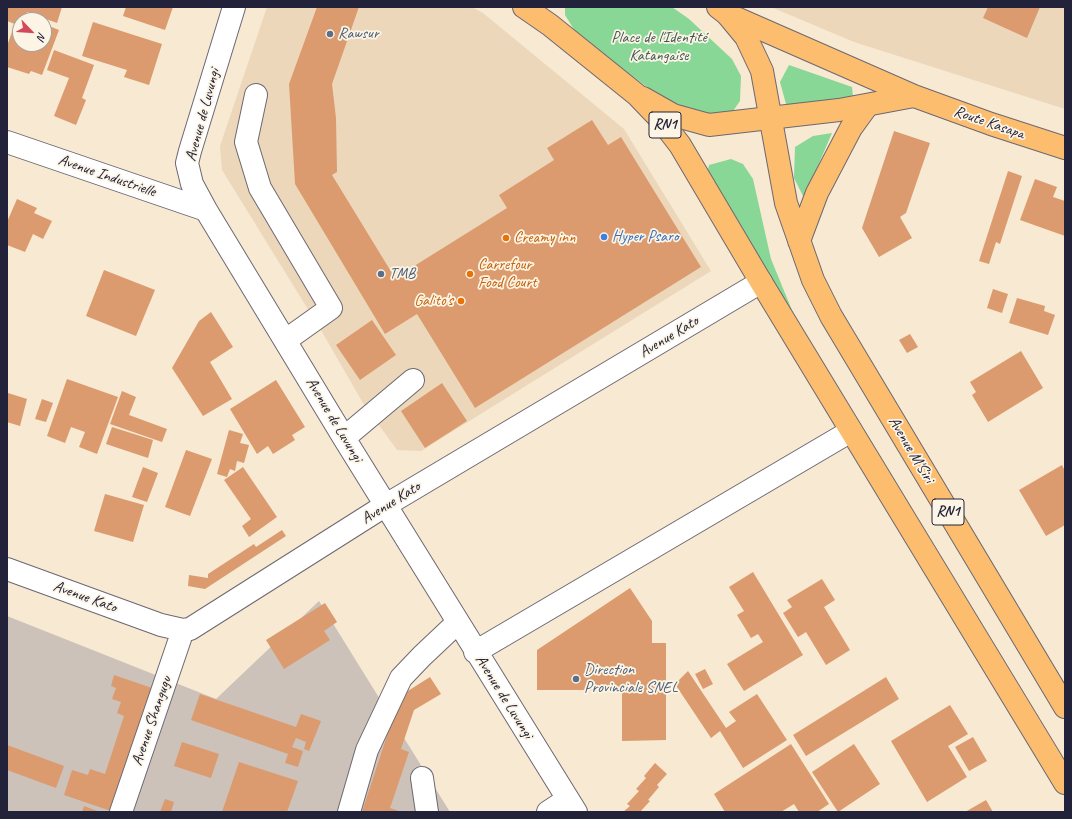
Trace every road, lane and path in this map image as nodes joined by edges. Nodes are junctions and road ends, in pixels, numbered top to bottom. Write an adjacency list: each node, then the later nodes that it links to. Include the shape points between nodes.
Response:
1 (234, 7): 12 (street, Avenue de Luvungi, via 187,163 192,184)
2 (524, 7): 4 (main road, RN1)
3 (722, 10): 7 (main road); 9 (main road, RN1, via 746,37 756,54 768,94)
4 (547, 16): 6 (main road, RN1)
5 (256, 94): 15 (street, via 246,142 260,188 331,308)
6 (637, 94): 9 (main road, via 673,115 710,125); 14 (main road, RN1, via 680,145)
7 (914, 96): 8 (main road); 11 (main road, Route Kasapa)
8 (867, 106): 9 (main road); 13 (main road, via 851,128 817,193)
9 (770, 119): 13 (main road, RN1, via 786,202)
10 (7, 142): 12 (street, Avenue Industrielle)
11 (1065, 148)
12 (206, 210): 15 (street, Avenue de Luvungi)
13 (799, 241): 24 (main road, Avenue M'Siri / RN1, via 813,280 831,316)
14 (760, 282): 17 (main road, RN1); 19 (street, Avenue Kato)
15 (286, 340): 18 (street, Avenue de Luvungi)
16 (413, 380): 18 (street)
17 (851, 431): 23 (street); 26 (main road, RN1)
18 (344, 438): 19 (street, Avenue de Luvungi)
19 (386, 505): 21 (street, Avenue de Luvungi); 22 (street, Avenue Kato, via 203,622)
20 (7, 569): 22 (street, Avenue Kato, via 161,625)
21 (457, 623): 23 (street, Avenue de Luvungi); 29 (street, via 401,678 366,750)
22 (183, 630): 28 (street, Avenue Shangugu)
23 (476, 652): 27 (street, Avenue de Luvungi)
24 (1065, 708)
25 (422, 778): 30 (street)
26 (1065, 783)
27 (572, 806): 31 (street)
28 (120, 812)
29 (349, 812)
30 (427, 812)
31 (548, 812)

